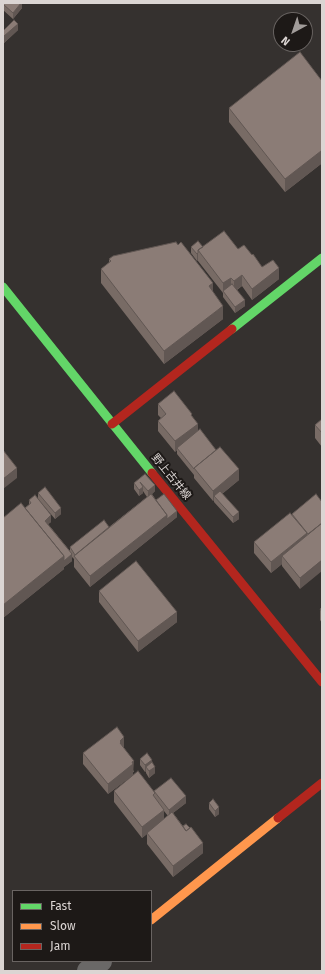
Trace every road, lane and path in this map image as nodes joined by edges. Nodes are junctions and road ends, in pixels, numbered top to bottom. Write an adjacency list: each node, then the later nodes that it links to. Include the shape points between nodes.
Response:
1 (322, 258): 3 (main road)
2 (3, 286): 3 (main road, 野上古井線)
3 (112, 424): 4 (main road, 野上古井線)
4 (322, 682)
5 (322, 783): 6 (main road)
6 (152, 919)
7 (100, 962): 8 (street)
8 (88, 971)

